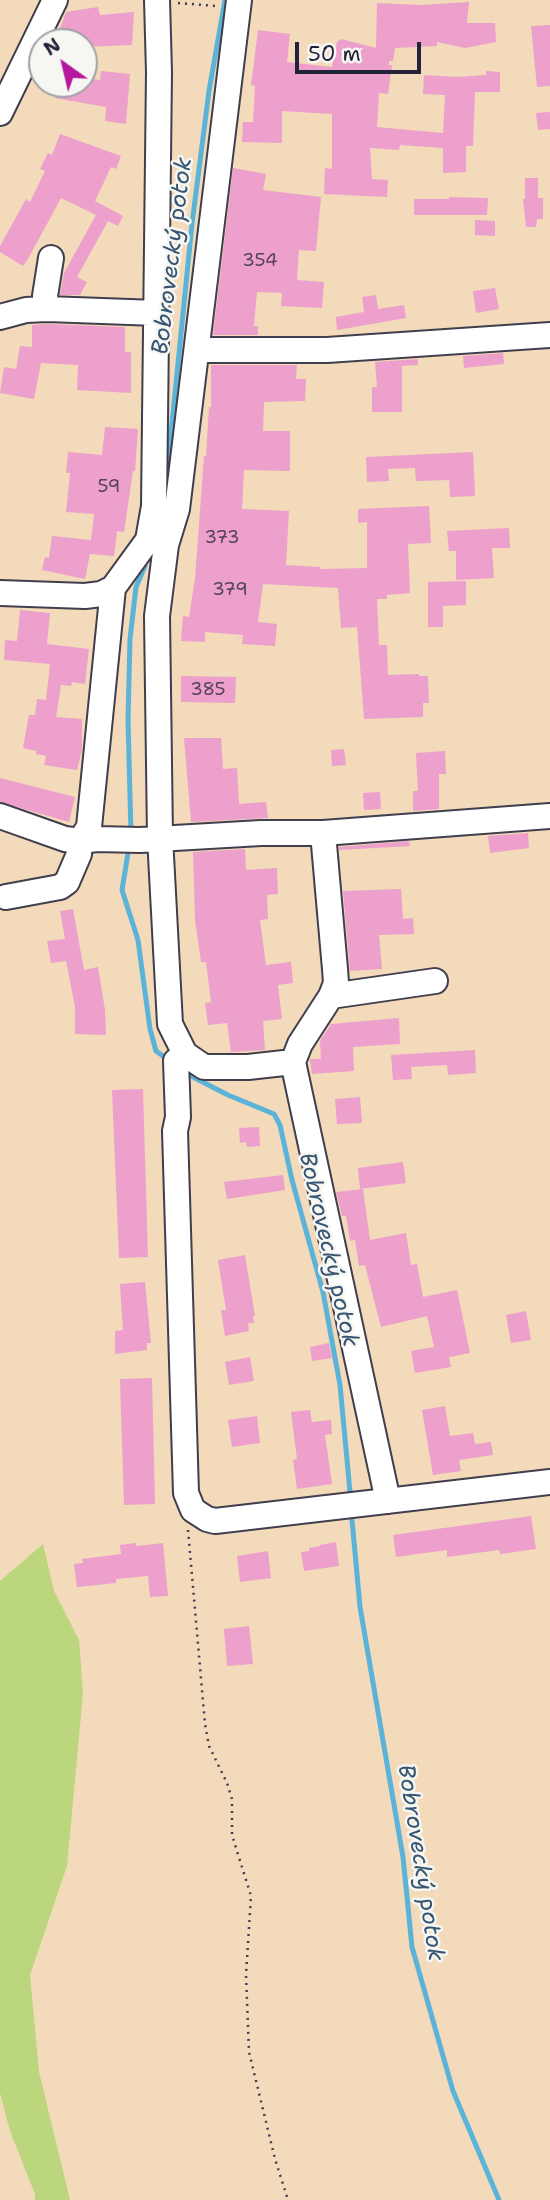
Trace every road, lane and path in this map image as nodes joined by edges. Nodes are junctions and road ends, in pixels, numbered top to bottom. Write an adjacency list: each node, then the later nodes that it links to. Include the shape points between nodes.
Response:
1 (53, 1): 4 (street)
2 (157, 1): 3 (path); 7 (street)
3 (228, 3): 10 (street)
4 (0, 113)
5 (51, 258): 6 (street)
6 (47, 309): 7 (street); 8 (street)
7 (157, 313): 11 (street)
8 (0, 317)
9 (550, 335): 10 (street, via 327,350)
10 (197, 350): 11 (street, via 177,509)
11 (157, 542): 12 (street); 17 (street, via 157,617)
12 (113, 588): 13 (street, via 85,596); 18 (street, via 89,827)
13 (0, 593)
14 (0, 816): 18 (street)
15 (550, 816): 16 (street)
16 (323, 833): 17 (street); 21 (street, via 336,984)
17 (139, 839): 18 (street); 22 (street, via 170,1024)
18 (80, 841): 19 (street, via 67,883)
19 (6, 897)
20 (435, 981): 21 (street)
21 (331, 996): 23 (street)
22 (185, 1054): 23 (street, via 204,1067); 26 (street, via 176,1061 175,1131)
23 (293, 1062): 25 (street)
24 (550, 1482): 25 (street)
25 (388, 1501): 26 (street, via 215,1521 201,1516)
26 (189, 1502): 27 (path, via 205,1724 232,1799 232,1835 251,1896 246,1975 249,2052)
27 (288, 2200)

